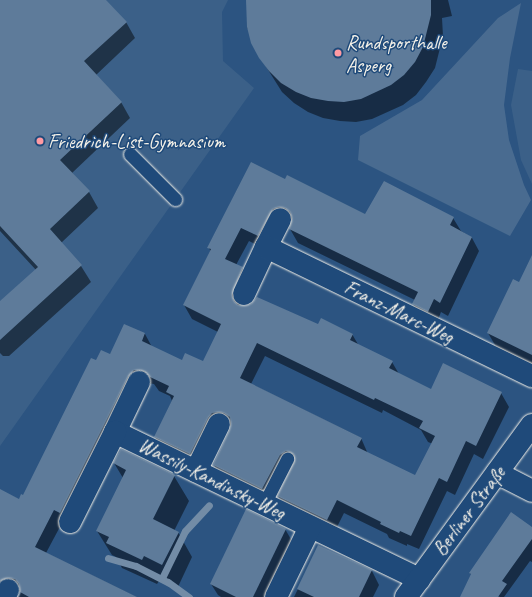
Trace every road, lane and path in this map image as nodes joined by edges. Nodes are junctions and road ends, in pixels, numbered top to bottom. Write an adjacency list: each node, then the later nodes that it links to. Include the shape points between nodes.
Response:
1 (130, 154): 2 (lane)
2 (175, 199)
3 (280, 219): 4 (street)
4 (266, 247): 5 (street); 6 (street, Franz-Marc-Weg)
5 (244, 294)
6 (532, 376)
7 (139, 382): 10 (street, Wassily-Kandinsky-Weg)
8 (219, 424): 12 (street)
9 (532, 425): 13 (street, Berliner Straße)
10 (115, 432): 12 (street, Wassily-Kandinsky-Weg); 16 (street, Wassily-Kandinsky-Weg)
11 (287, 459): 15 (lane)
12 (196, 471): 15 (street, Wassily-Kandinsky-Weg)
13 (497, 473): 14 (street); 18 (street, Berliner Straße)
14 (532, 490)
15 (264, 504): 17 (street, Wassily-Kandinsky-Weg)
16 (70, 522)
17 (310, 527): 18 (street, Wassily-Kandinsky-Weg); 19 (street, Wassily-Kandinsky-Weg)
18 (419, 579): 20 (street, Berliner Straße)
19 (276, 597)
20 (406, 597)

